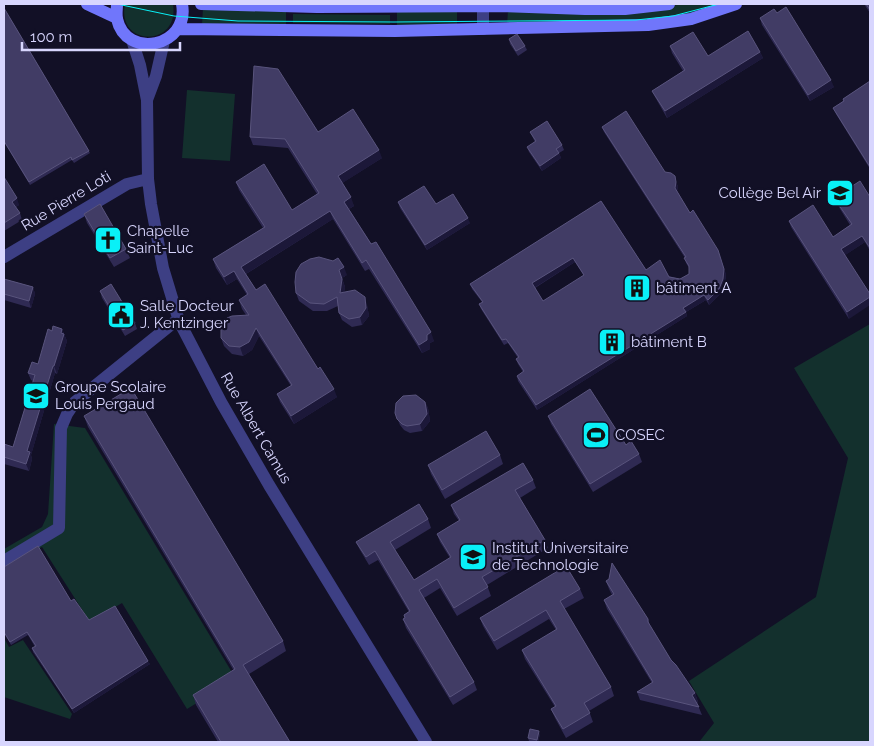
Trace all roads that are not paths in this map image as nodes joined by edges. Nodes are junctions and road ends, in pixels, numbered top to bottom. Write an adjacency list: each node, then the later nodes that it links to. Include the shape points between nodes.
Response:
1 (87, 4): 8 (main road)
2 (117, 4): 8 (main road)
3 (182, 4): 9 (main road)
4 (201, 4): 7 (main road, via 317,7)
5 (669, 4): 7 (main road, via 625,9)
6 (736, 4): 10 (main road, via 691,19 648,26)
7 (483, 5): 10 (street)
8 (116, 18): 11 (main road)
9 (178, 29): 10 (main road); 12 (main road)
10 (483, 29)
11 (132, 40): 12 (main road, via 149,45); 13 (street, Rue Albert Camus)
12 (164, 41): 13 (street, Rue Albert Camus)
13 (147, 100): 14 (street, Rue Albert Camus)
14 (148, 179): 15 (street, Rue Pierre Loti, via 127,184); 16 (street, Rue Albert Camus, via 163,268)
15 (4, 256)
16 (179, 320): 17 (street, via 75,402 61,428 59,528); 18 (street, Rue Albert Camus, via 260,468)
17 (4, 561)
18 (426, 742)

